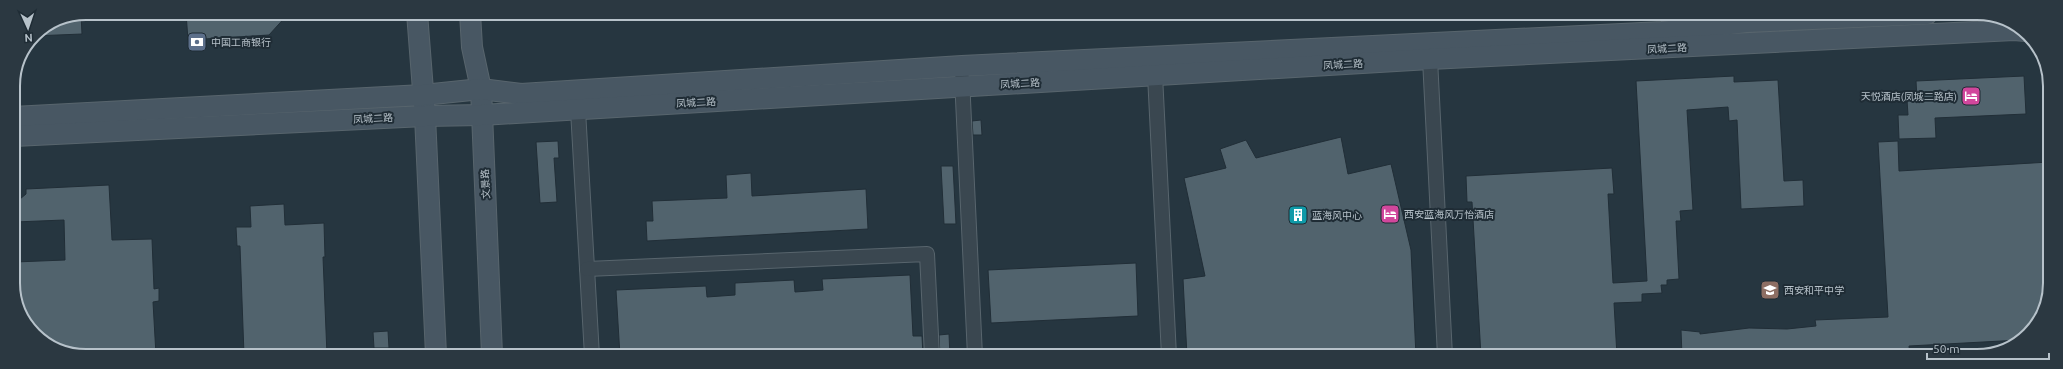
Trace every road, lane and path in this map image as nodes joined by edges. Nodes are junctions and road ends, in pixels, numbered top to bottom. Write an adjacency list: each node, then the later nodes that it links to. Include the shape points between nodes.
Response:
1 (418, 20): 10 (main road)
2 (470, 20): 9 (main road, 文景路, via 472,47)
3 (1791, 20): 6 (main road, 凤城二路, via 1746,22 1662,32)
4 (2012, 30): 5 (main road, 凤城二路)
5 (1430, 60): 7 (main road, 凤城二路); 23 (street)
6 (962, 66): 8 (street); 9 (main road, 凤城二路, via 521,94)
7 (1155, 75): 8 (main road, 凤城二路); 22 (street)
8 (962, 87): 11 (main road, 凤城二路); 21 (street)
9 (481, 89): 10 (main road, 凤城二路); 12 (main road, 文景路)
10 (423, 95): 13 (main road); 14 (main road, 凤城二路)
11 (578, 110): 12 (main road, 凤城二路); 16 (street)
12 (482, 115): 13 (main road, 凤城二路); 18 (main road, 文景路)
13 (425, 116): 15 (main road, 凤城二路); 17 (main road)
14 (20, 117)
15 (20, 136)
16 (587, 269): 19 (street); 20 (street, via 927,254)
17 (436, 349)
18 (492, 349)
19 (592, 349)
20 (932, 349)
21 (975, 349)
22 (1169, 349)
23 (1445, 349)

